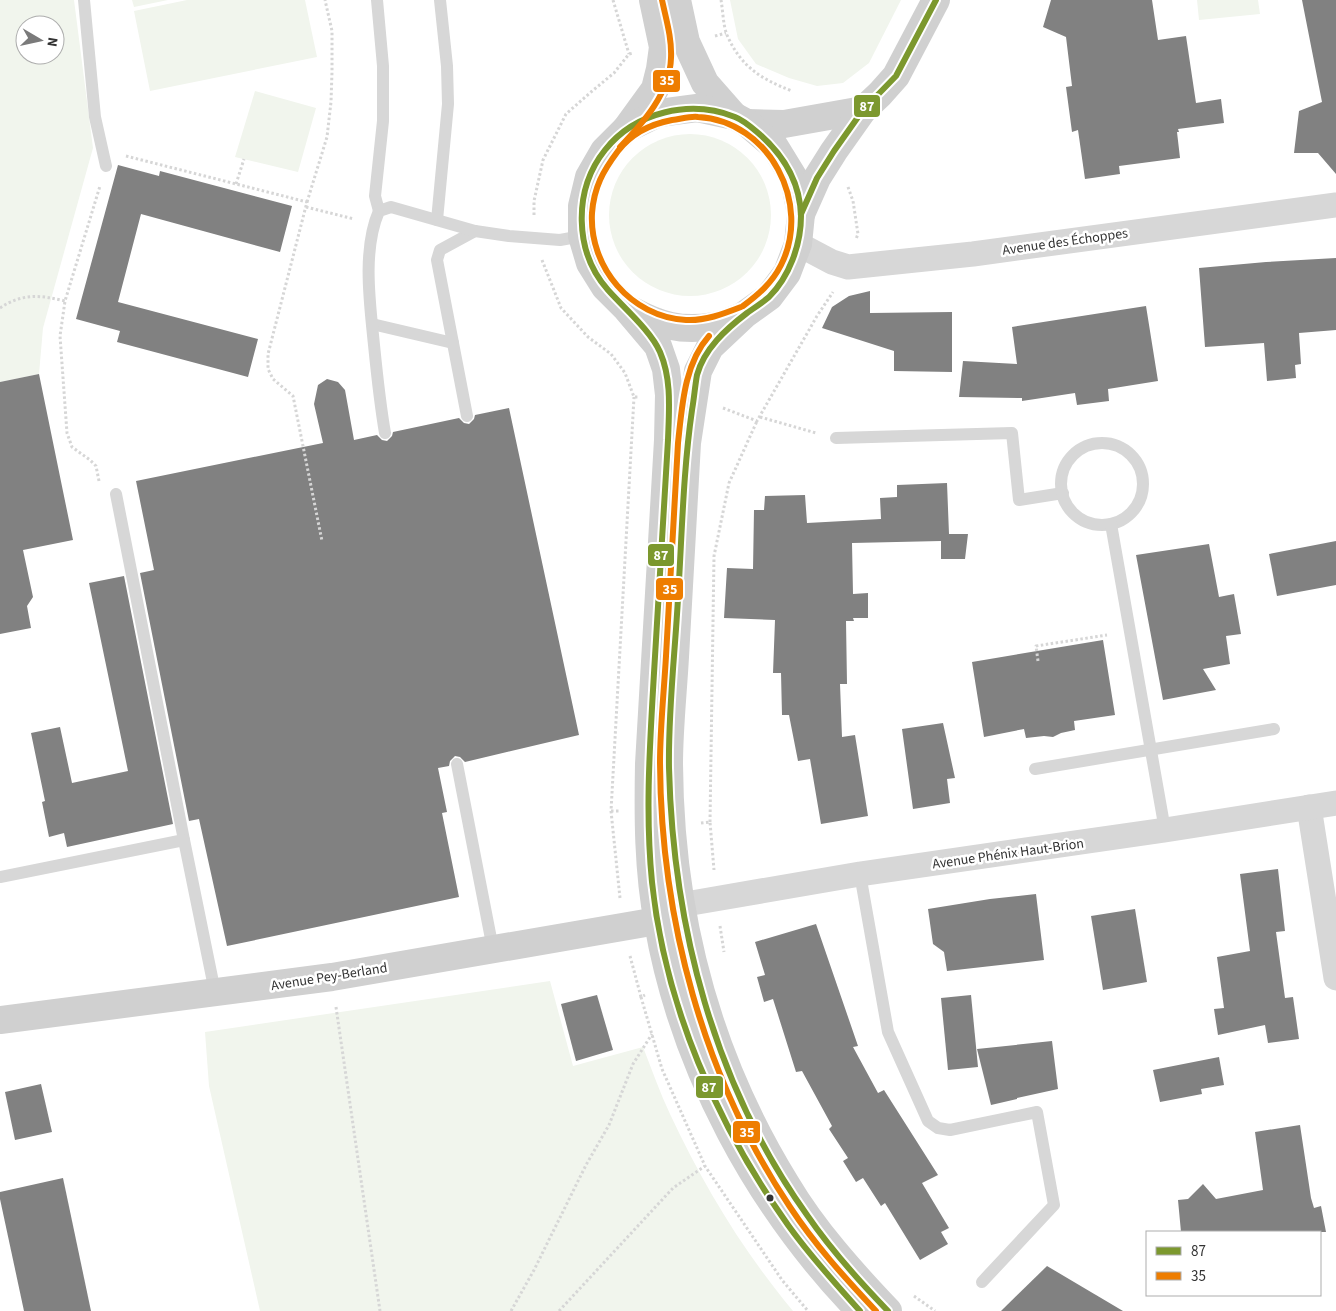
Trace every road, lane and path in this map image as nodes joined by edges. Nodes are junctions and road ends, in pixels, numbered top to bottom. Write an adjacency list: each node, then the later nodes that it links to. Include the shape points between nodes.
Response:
1 (84, 0): 19 (lane, via 95,117)
2 (325, 0): 21 (path, via 332,31 331,102 327,137)
3 (377, 0): 24 (lane, via 384,121 375,196)
4 (440, 0): 27 (lane, via 448,104)
5 (613, 0): 12 (path)
6 (653, 0): 11 (main road)
7 (676, 0): 11 (main road)
8 (721, 0): 10 (path)
9 (936, 0): 13 (main road, via 896,76)
10 (726, 34): 11 (path); 14 (path, via 746,66 769,82 806,97)
11 (675, 44): 12 (path); 15 (main road, via 705,83); 16 (main road, via 660,69 654,89)
12 (628, 54): 30 (path, via 614,73 566,114 543,160 534,201)
13 (863, 110): 14 (main road); 17 (main road)
14 (818, 118): 15 (main road, via 784,124)
15 (741, 120): 16 (main road, via 697,108 659,113); 25 (main road, via 775,147 794,178)
16 (626, 129): 29 (main road, via 604,151 589,177 582,206)
17 (834, 151): 25 (main road, via 817,178); 32 (path, via 853,201 858,234)
18 (244, 159): 20 (path)
19 (106, 166): 20 (path, via 110,152); 33 (path)
20 (236, 184): 21 (path)
21 (307, 202): 23 (path)
22 (1336, 205): 32 (street, Avenue des Échoppes, via 973,254)
23 (306, 207): 26 (path); 50 (path, via 268,354 268,370 273,379 293,396)
24 (379, 211): 27 (lane, via 391,207); 37 (lane, via 374,222 368,278)
25 (801, 214): 31 (main road)
26 (355, 220)
27 (437, 220): 28 (lane)
28 (475, 230): 30 (lane); 38 (lane, via 440,250 437,260)
29 (582, 236): 30 (lane, via 560,240); 34 (main road, via 590,263 605,287)
30 (536, 239): 40 (path, via 562,308 588,337 611,354 625,373)
31 (798, 244): 32 (street, Avenue des Échoppes); 36 (main road, via 787,272 769,296)
32 (848, 267): 42 (path)
33 (65, 301): 35 (path, via 24,296); 46 (path, via 60,336 67,434 72,447 96,466)
34 (625, 307): 36 (main road, via 653,322 684,329 715,326); 39 (main road, via 658,346)
35 (0, 308)
36 (744, 315): 39 (main road, via 710,347)
37 (372, 324): 38 (lane); 44 (lane)
38 (453, 343): 41 (lane)
39 (681, 396): 40 (path); 43 (path); 65 (main road, via 687,443 669,763); 66 (main road, via 668,440 649,764 648,809)
40 (634, 397): 59 (path)
41 (467, 416)
42 (760, 417): 43 (path); 45 (path)
43 (758, 421): 60 (path, via 729,483 714,556)
44 (385, 433)
45 (836, 438): 47 (lane, via 1012,433 1019,500)
46 (98, 480)
47 (1062, 493): 49 (lane, via 1070,510 1080,519 1092,525); 49 (lane, via 1063,472 1079,450 1091,444 1118,446 1138,464 1143,491 1130,515 1119,523)
48 (116, 494): 62 (lane)
49 (1111, 524): 51 (lane)
50 (322, 541)
51 (1130, 631): 52 (path, via 1036,646); 54 (lane)
52 (1038, 661)
53 (1274, 729): 54 (lane)
54 (1151, 749): 56 (lane); 61 (lane)
55 (457, 764): 67 (lane)
56 (1035, 769)
57 (1336, 802): 58 (street, Avenue Phénix Haut-Brion)
58 (1309, 807): 61 (street, Avenue Phénix Haut-Brion); 69 (street)
59 (611, 812)
60 (710, 822)
61 (1165, 830): 63 (street, Avenue Phénix Haut-Brion)
62 (184, 840): 64 (lane); 70 (lane)
63 (860, 874): 65 (street, Avenue Phénix Haut-Brion); 74 (lane, via 888,1032 928,1121 938,1128 950,1130 1037,1112 1054,1205)
64 (0, 877)
65 (680, 905): 80 (main road, via 689,952 716,1042 758,1136 819,1232)
66 (657, 921): 67 (main road, Avenue Pey-Berland); 79 (main road, via 672,986 692,1045 745,1158 810,1254)
67 (493, 949): 68 (main road, Avenue Pey-Berland)
68 (332, 977): 70 (main road, Avenue Pey-Berland); 76 (path)
69 (1336, 978)
70 (215, 992): 71 (main road, Avenue Pey-Berland)
71 (0, 1020)
72 (652, 1034): 77 (path, via 632,1064 609,1125)
73 (705, 1166): 78 (path, via 673,1188)
74 (982, 1282)
75 (914, 1295): 81 (path)
76 (380, 1311)
77 (511, 1311)
78 (559, 1311)
79 (860, 1311)
80 (888, 1311)
81 (935, 1311)

